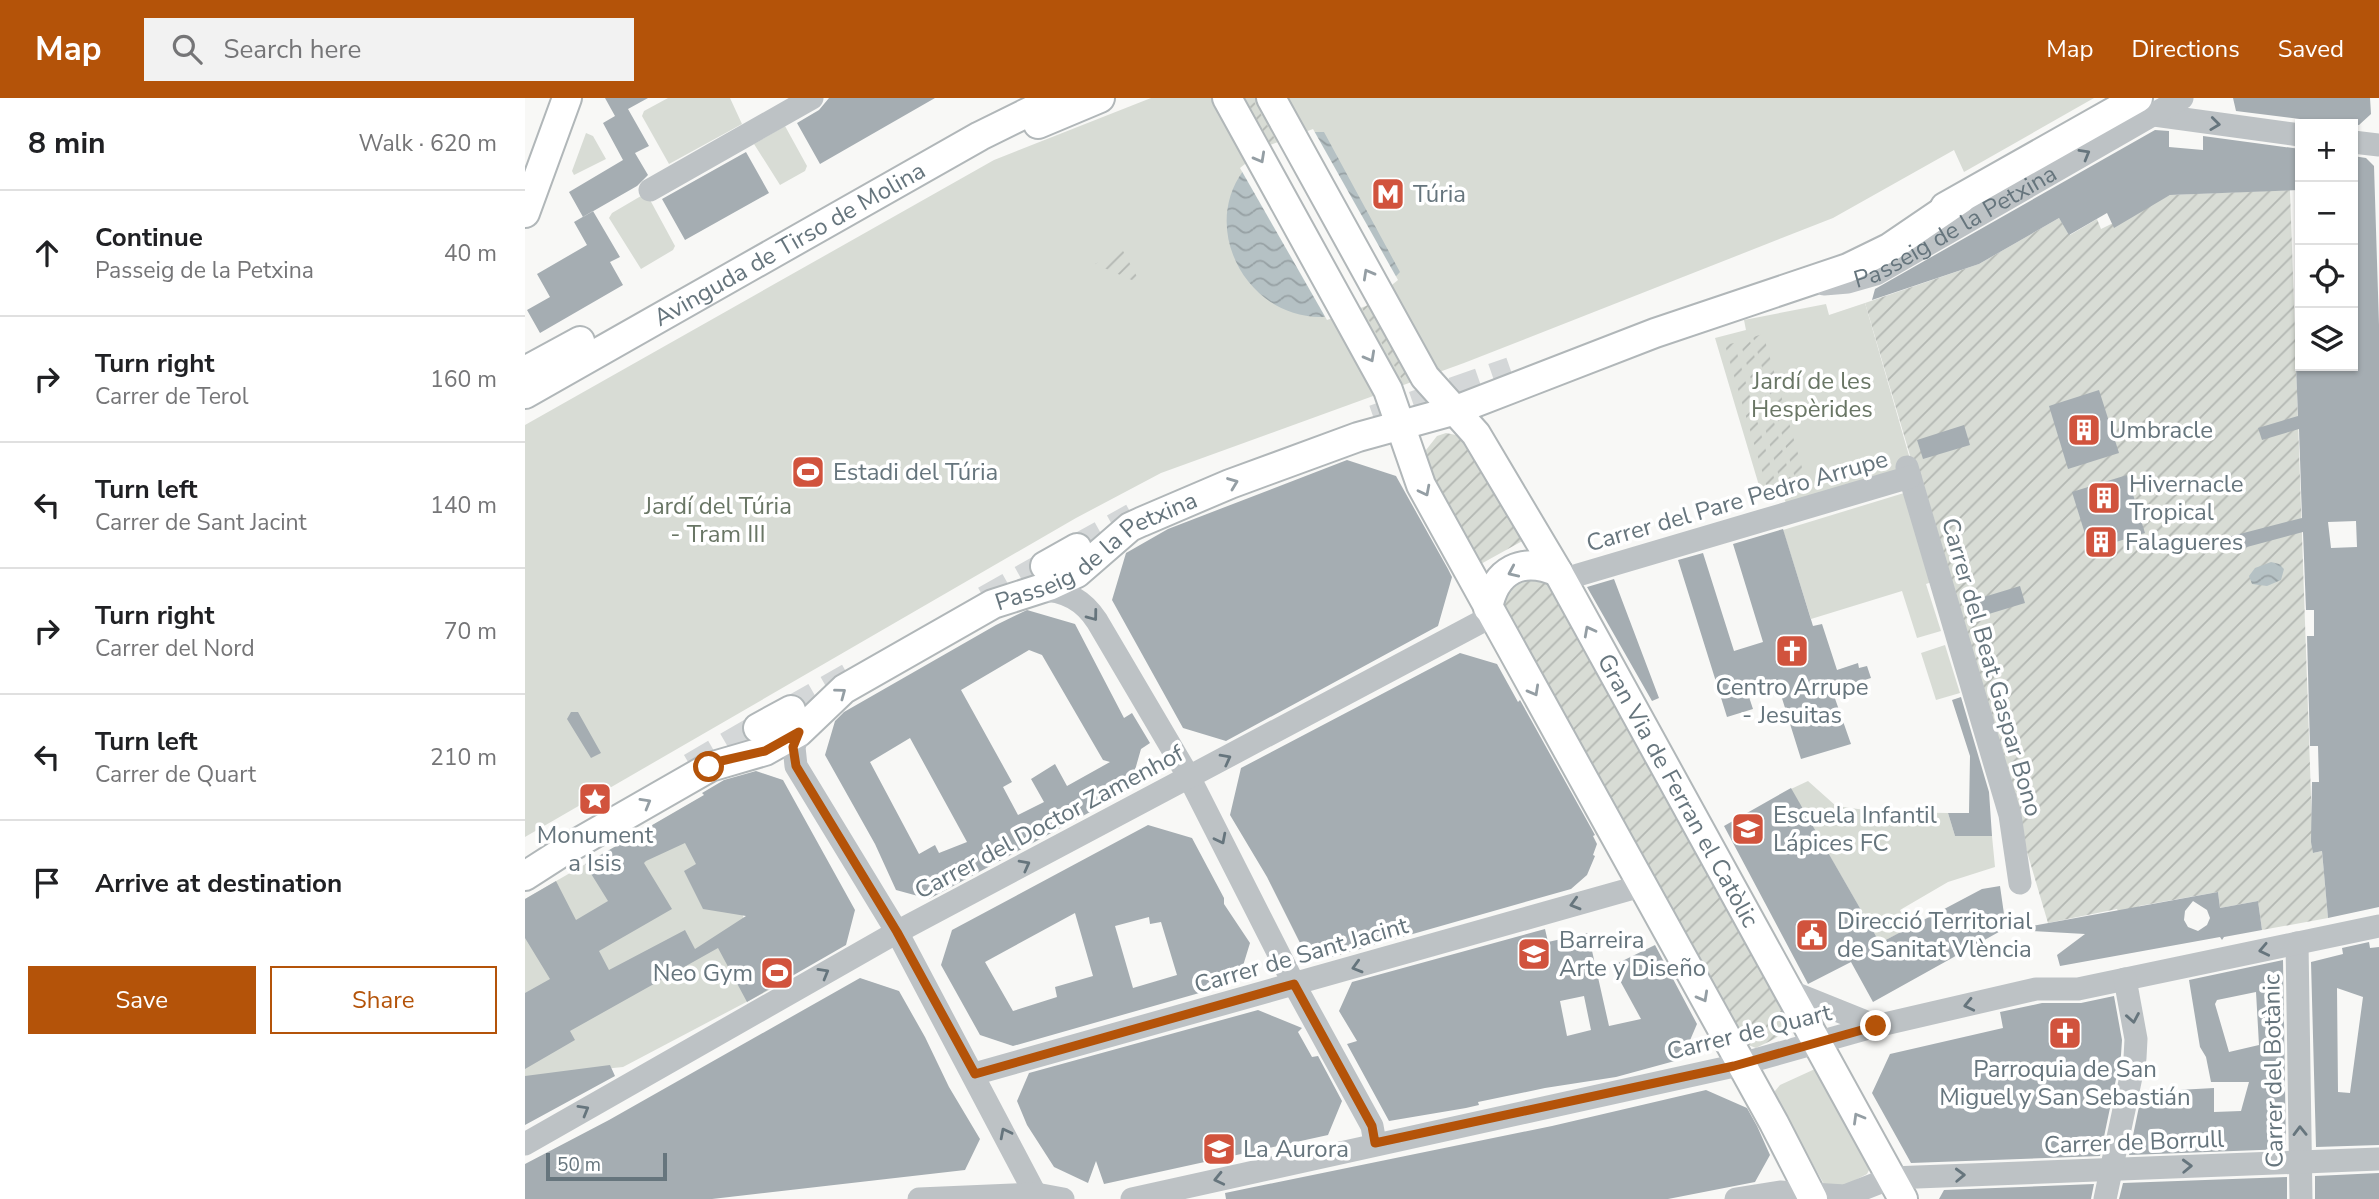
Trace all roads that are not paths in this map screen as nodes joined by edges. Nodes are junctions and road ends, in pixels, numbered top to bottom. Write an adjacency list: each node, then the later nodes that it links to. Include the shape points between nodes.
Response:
1 (549, 98): 14 (main road)
2 (567, 98): 17 (main road)
3 (812, 98): 15 (street)
4 (1013, 98): 19 (main road, Avinguda de Tirso de Molina)
5 (1057, 98): 19 (main road, Avinguda de Tirso de Molina)
6 (1100, 98): 19 (main road, via 985,150 675,322)
7 (1227, 98): 24 (main road, one-way to 24, via 1388,390)
8 (1271, 98): 23 (main road, Gran Via de Ferran el Catòlic, one-way to 8, via 1425,377)
9 (2182, 98): 10 (street, Passeig de la Petxina)
10 (2138, 106): 11 (street, one-way to 11); 16 (main road, Passeig de la Petxina); 18 (street, Passeig de la Petxina, one-way to 10, via 1876,274)
11 (2295, 134)
12 (2358, 143): 13 (street)
13 (2379, 145)
14 (525, 164)
15 (650, 190)
16 (1961, 199): 18 (main road, Passeig de la Petxina, via 1871,257); 21 (main road, Passeig de la Petxina, via 1844,254 1732,285)
17 (525, 213)
18 (1711, 313): 23 (main road, Passeig de la Petxina)
19 (598, 342): 20 (main road, Avinguda de Tirso de Molina); 22 (main road, Avinguda de Tirso de Molina)
20 (532, 362)
21 (1511, 370)
22 (525, 394)
23 (1456, 410): 24 (main road, Passeig de la Petxina); 27 (main road, Gran Via de Ferran el Catòlic)
24 (1401, 427): 28 (main road, Passeig de la Petxina, one-way to 24, via 1077,573 1130,527 1230,484 1358,437); 29 (main road, one-way to 29, via 1421,485)
25 (1908, 472): 27 (street, Carrer del Pare Pedro Arrupe); 34 (street, Carrer del Beat Gaspar Bono, via 2010,816)
26 (1077, 548): 28 (main road, Passeig de la Petxina)
27 (1568, 574): 29 (main road, one-way to 29, via 1532,565 1512,569 1497,580); 41 (main road, Gran Via de Ferran el Catòlic, one-way to 27)
28 (1039, 578): 30 (main road, Passeig de la Petxina, one-way to 28); 32 (street, one-way to 32, via 1091,611)
29 (1490, 612): 32 (street, Carrer del Doctor Zamenhof, one-way to 29); 35 (main road, one-way to 35)
30 (795, 721): 31 (main road, Passeig de la Petxina); 33 (main road, Passeig de la Petxina, one-way to 30, via 721,761 765,751); 37 (street, via 796,766)
31 (758, 729)
32 (1190, 779): 37 (street, Carrer del Doctor Zamenhof, one-way to 32); 40 (street, one-way to 40)
33 (525, 876)
34 (2020, 883)
35 (1641, 886): 40 (street, Carrer de Sant Jacint, one-way to 40); 44 (main road, one-way to 44)
36 (2379, 926): 38 (street, Carrer de Quart)
37 (897, 932): 45 (street); 47 (street, Carrer del Doctor Zamenhof, one-way to 37)
38 (2297, 943): 39 (street, Carrer de Quart, one-way to 39); 49 (street, Carrer del Botànic, one-way to 38)
39 (2125, 979): 42 (street, Carrer de Quart, one-way to 42, via 2078,989 2036,989); 50 (street, one-way to 50, via 2135,1058)
40 (1294, 984): 45 (street, Carrer de Sant Jacint); 46 (street, via 1372,1126)
41 (1789, 990): 42 (street); 43 (main road, Gran Via de Ferran el Catòlic)
42 (1876, 1026): 43 (street, Carrer de Quart)
43 (1818, 1044): 44 (street, Carrer de Quart); 51 (main road, Gran Via de Ferran el Catòlic, one-way to 43)
44 (1741, 1064): 46 (street, Carrer de Quart); 52 (main road)
45 (975, 1074): 53 (street, one-way to 45)
46 (1375, 1143): 56 (street, Carrer de Quart, one-way to 56)
47 (525, 1144)
48 (2379, 1159): 49 (street, Carrer de Borrull)
49 (2301, 1162): 50 (street, Carrer de Borrull, one-way to 49); 59 (street, Carrer del Botànic)
50 (2112, 1169): 51 (street, Carrer de Borrull, one-way to 50); 58 (street)
51 (1897, 1188): 52 (street, via 1845,1196)
52 (1796, 1196): 57 (street)
53 (1037, 1197): 54 (street); 55 (street)
54 (919, 1199)
55 (1063, 1199)
56 (1132, 1199)
57 (1736, 1199)
58 (2105, 1199)
59 (2301, 1199)

